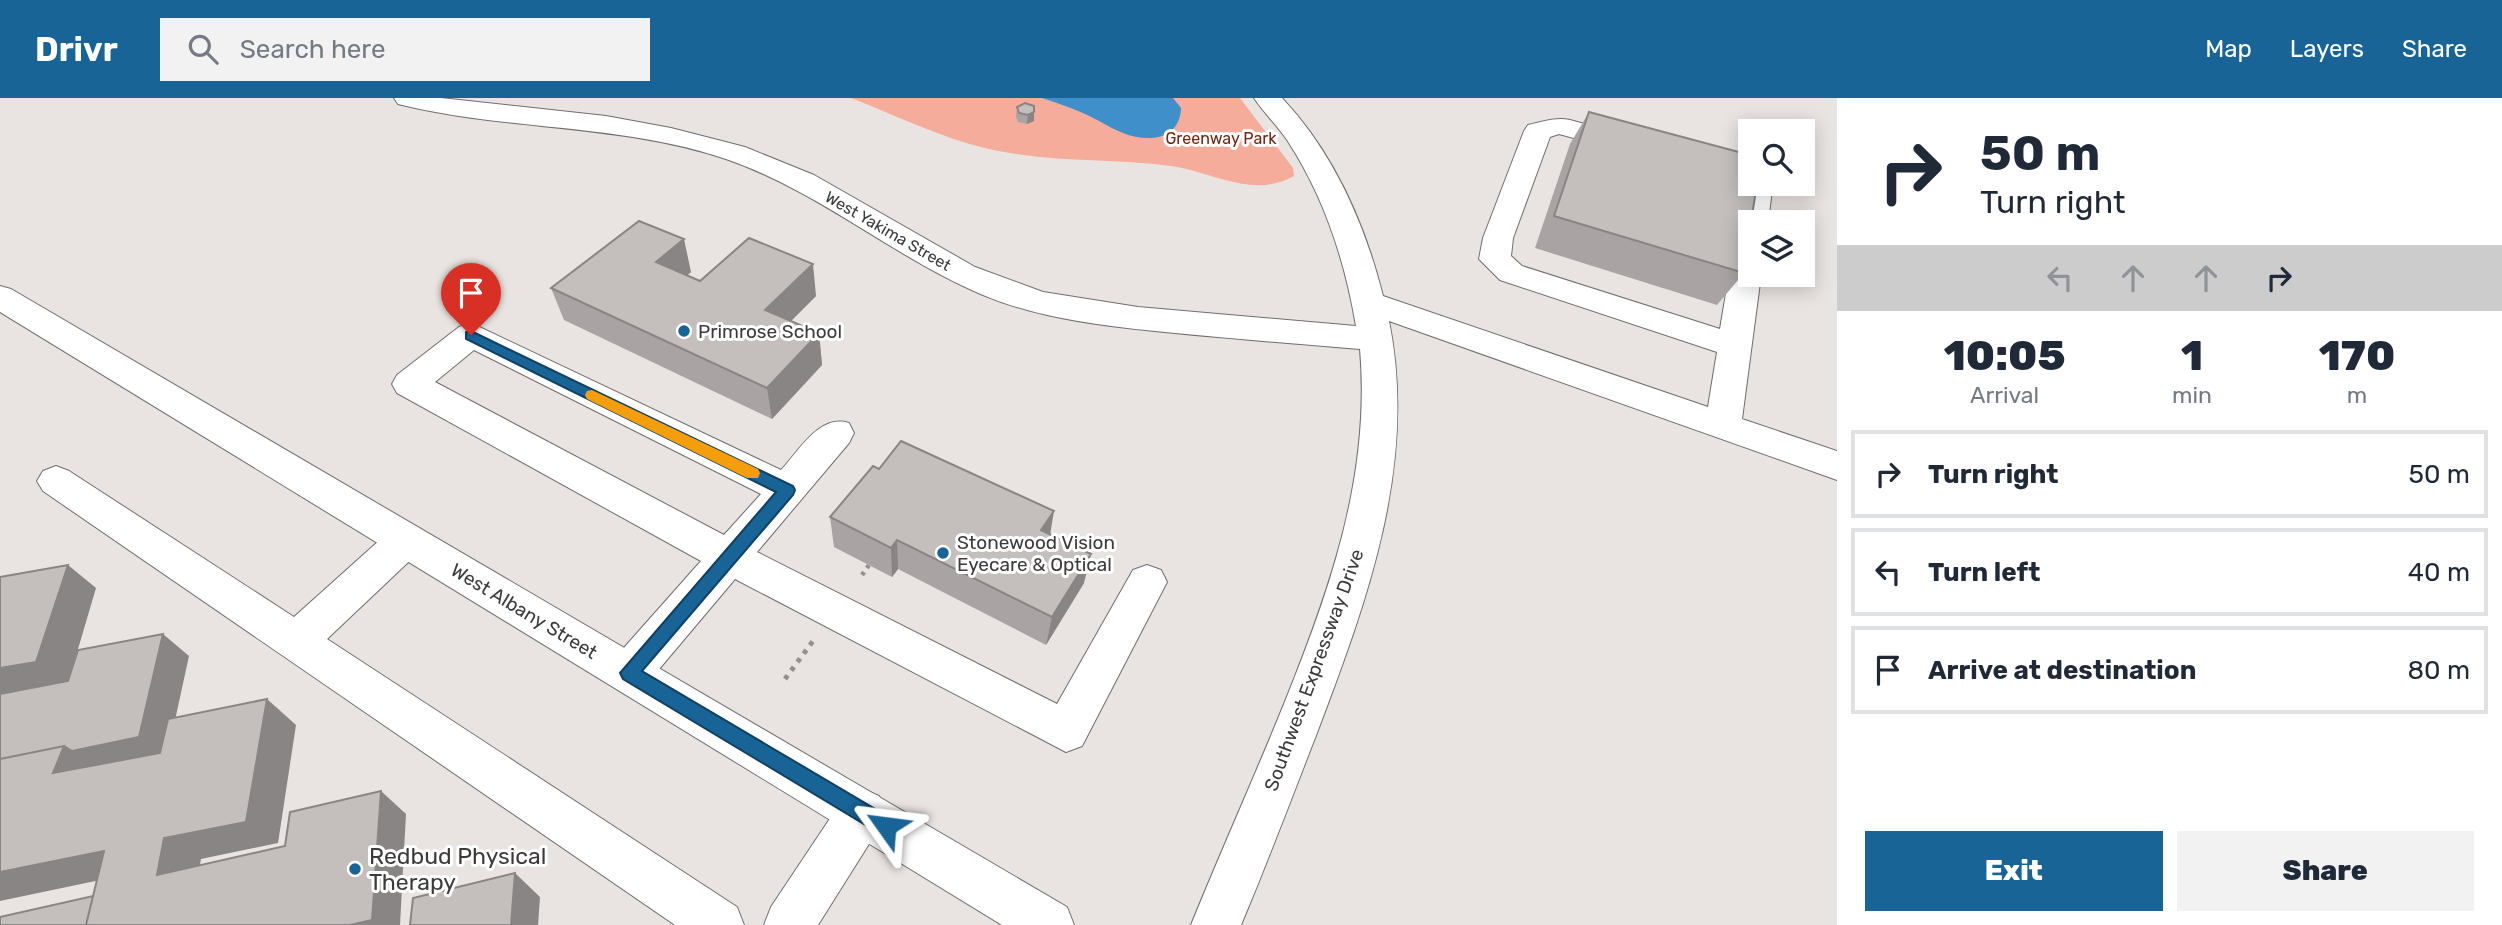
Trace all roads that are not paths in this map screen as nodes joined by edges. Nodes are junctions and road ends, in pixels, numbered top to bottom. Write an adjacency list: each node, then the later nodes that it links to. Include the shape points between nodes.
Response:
1 (407, 98): 6 (street, West Yakima Street, via 488,114 606,124 738,154 852,208 947,266 999,289 1048,303 1117,317)
2 (1267, 98): 6 (street, Southwest Expressway Drive, via 1306,148 1334,199 1357,255)
3 (1650, 150): 7 (street, via 1560,126 1538,131 1498,238 1495,259 1511,273)
4 (1743, 287): 7 (street)
5 (8, 302): 13 (street, West Albany Street)
6 (1372, 321): 8 (street, West Yakima Street); 22 (street, Southwest Expressway Drive, via 1380,394 1377,456 1349,586)
7 (1735, 346): 8 (street)
8 (1723, 426): 10 (street, West Yakima Street)
9 (836, 433): 12 (street)
10 (1837, 466)
11 (56, 481): 16 (street)
12 (787, 490): 14 (street); 14 (street, via 471,335 409,384)
13 (405, 541): 16 (street); 17 (street, West Albany Street)
14 (730, 557): 15 (street, via 1066,731); 17 (street)
15 (1147, 583)
16 (296, 642): 19 (street)
17 (629, 673): 18 (street, West Albany Street)
18 (862, 812): 20 (street); 21 (street, West Albany Street)
19 (719, 925)
20 (789, 925)
21 (1049, 925)
22 (1216, 925)

